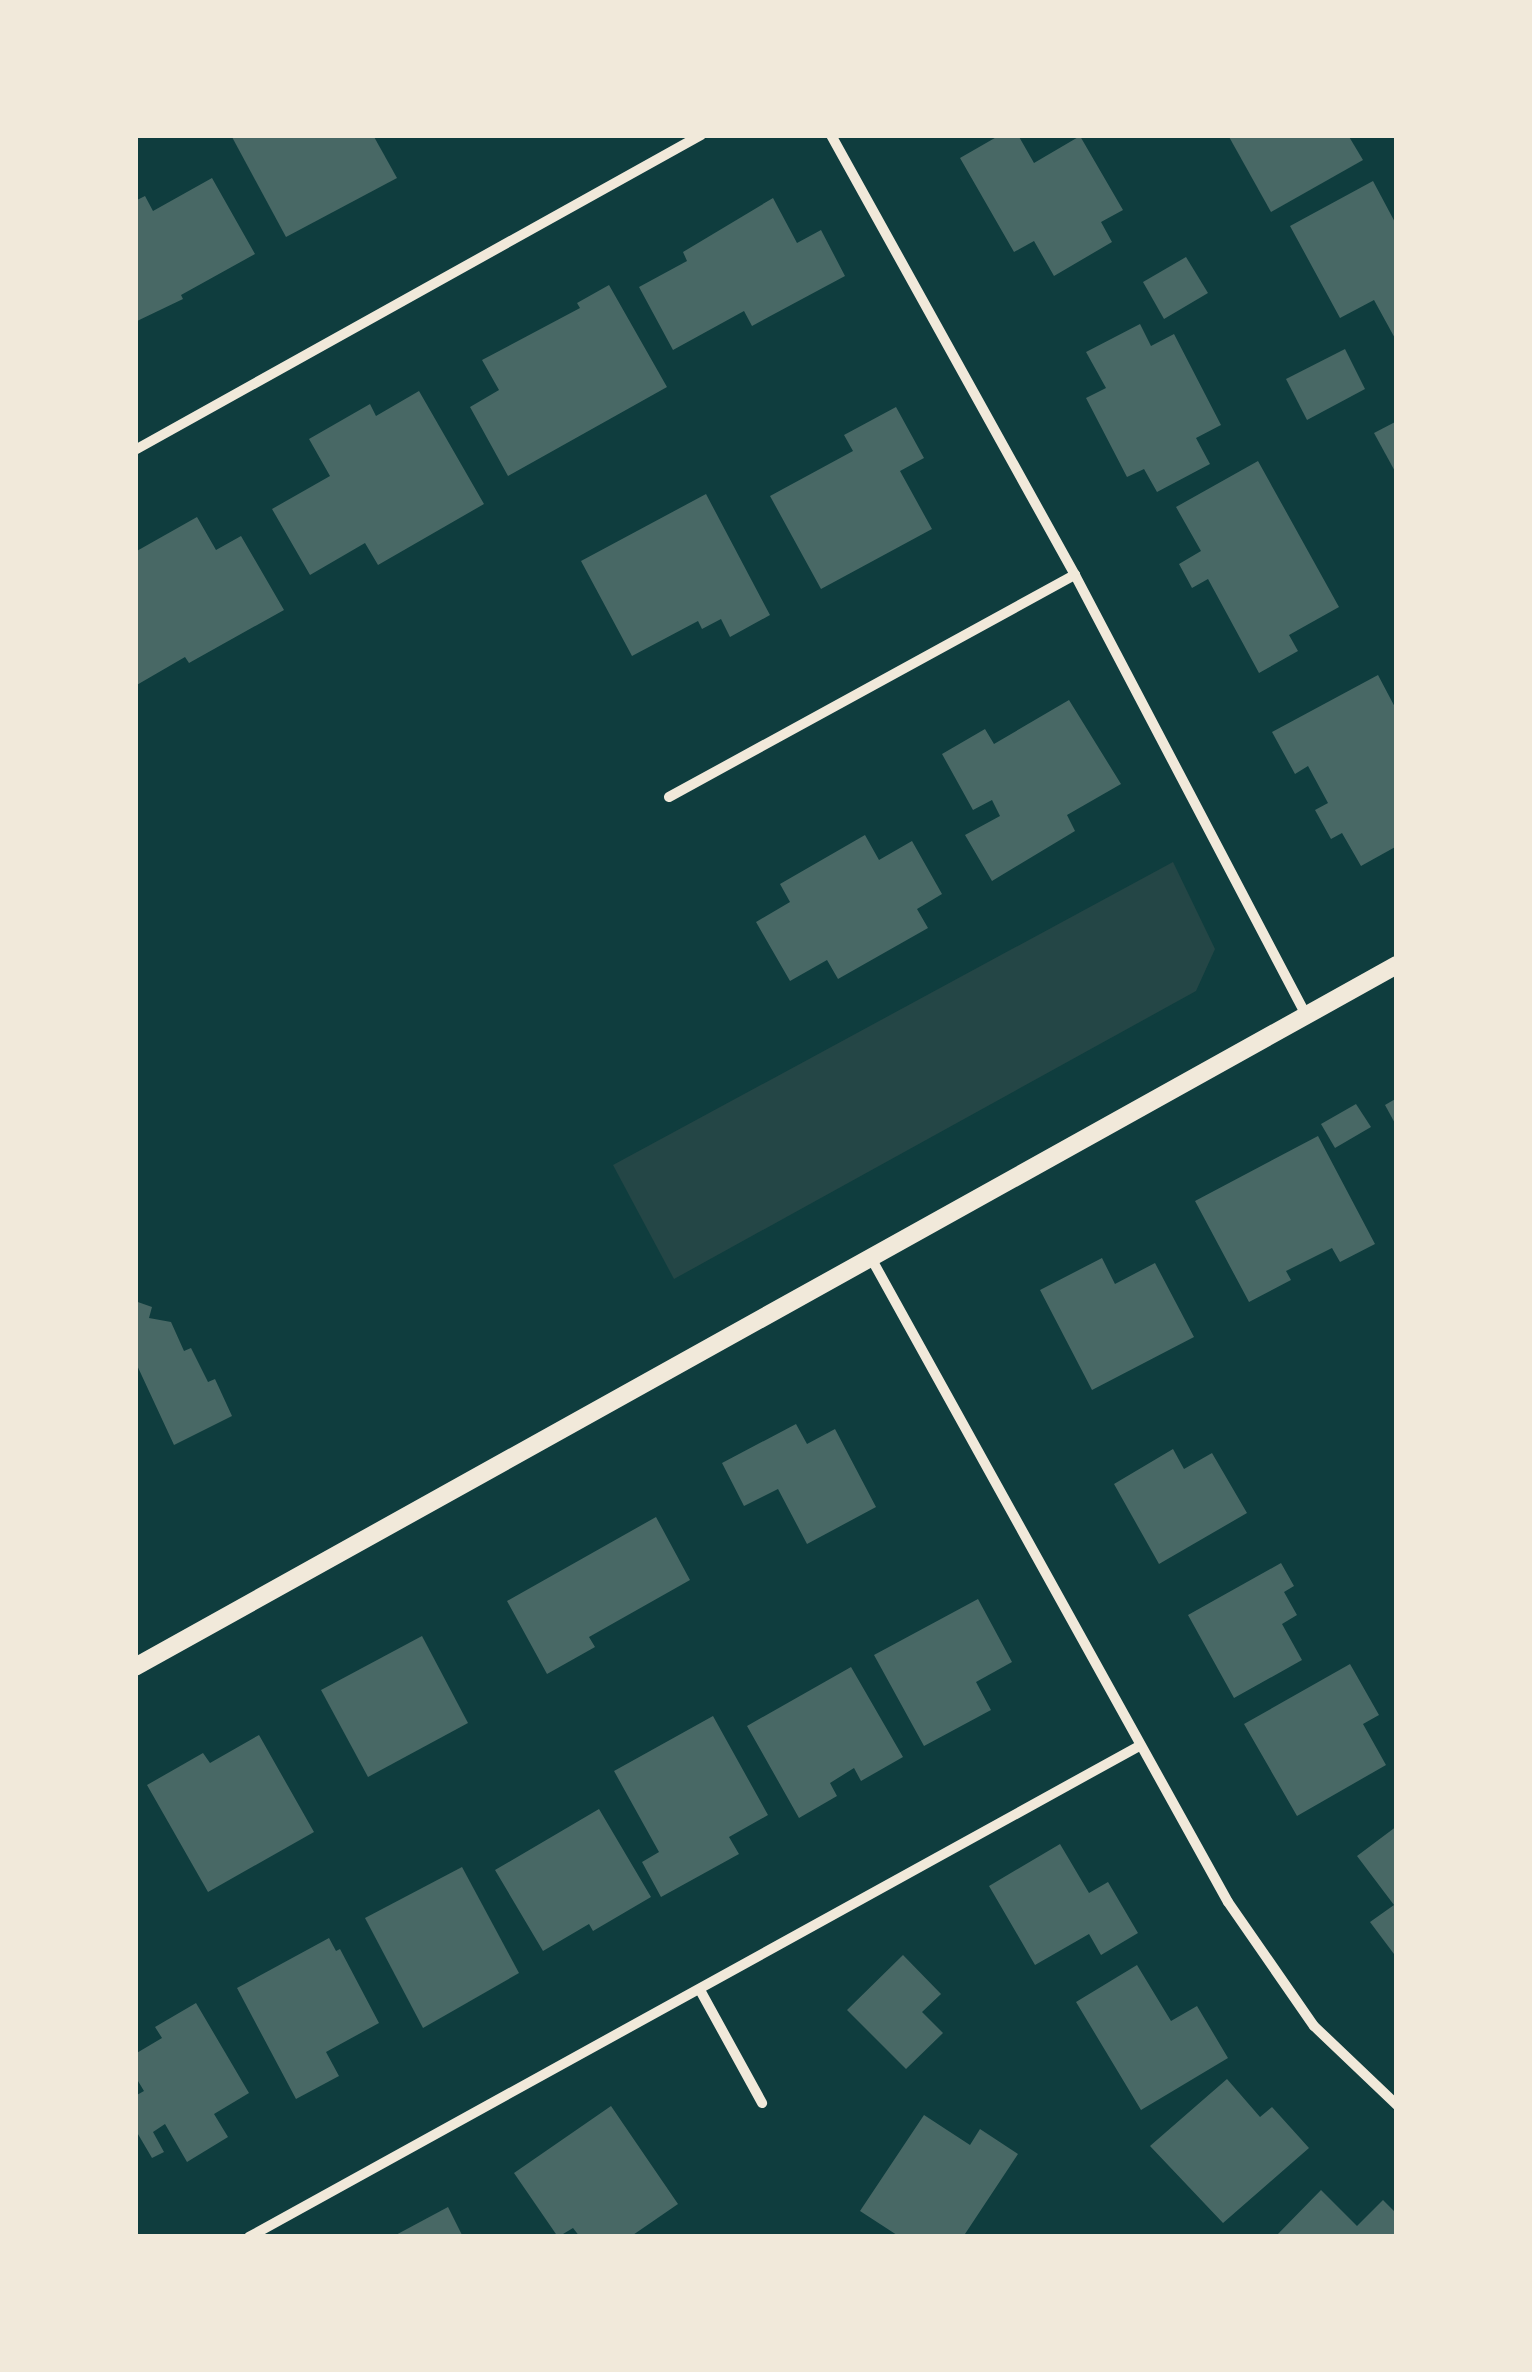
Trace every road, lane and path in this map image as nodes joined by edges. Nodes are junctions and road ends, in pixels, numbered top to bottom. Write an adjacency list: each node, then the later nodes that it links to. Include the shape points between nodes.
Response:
1 (701, 135): 3 (street)
2 (831, 135): 4 (street)
3 (135, 450)
4 (1075, 575): 5 (street); 7 (street)
5 (669, 796)
6 (1397, 965): 7 (street)
7 (1307, 1016): 8 (street)
8 (871, 1258): 9 (street); 10 (street)
9 (135, 1668)
10 (1139, 1746): 11 (street); 13 (street, via 1228,1902 1314,2026)
11 (700, 1990): 12 (street); 14 (street)
12 (762, 2103)
13 (1397, 2106)
14 (248, 2237)

